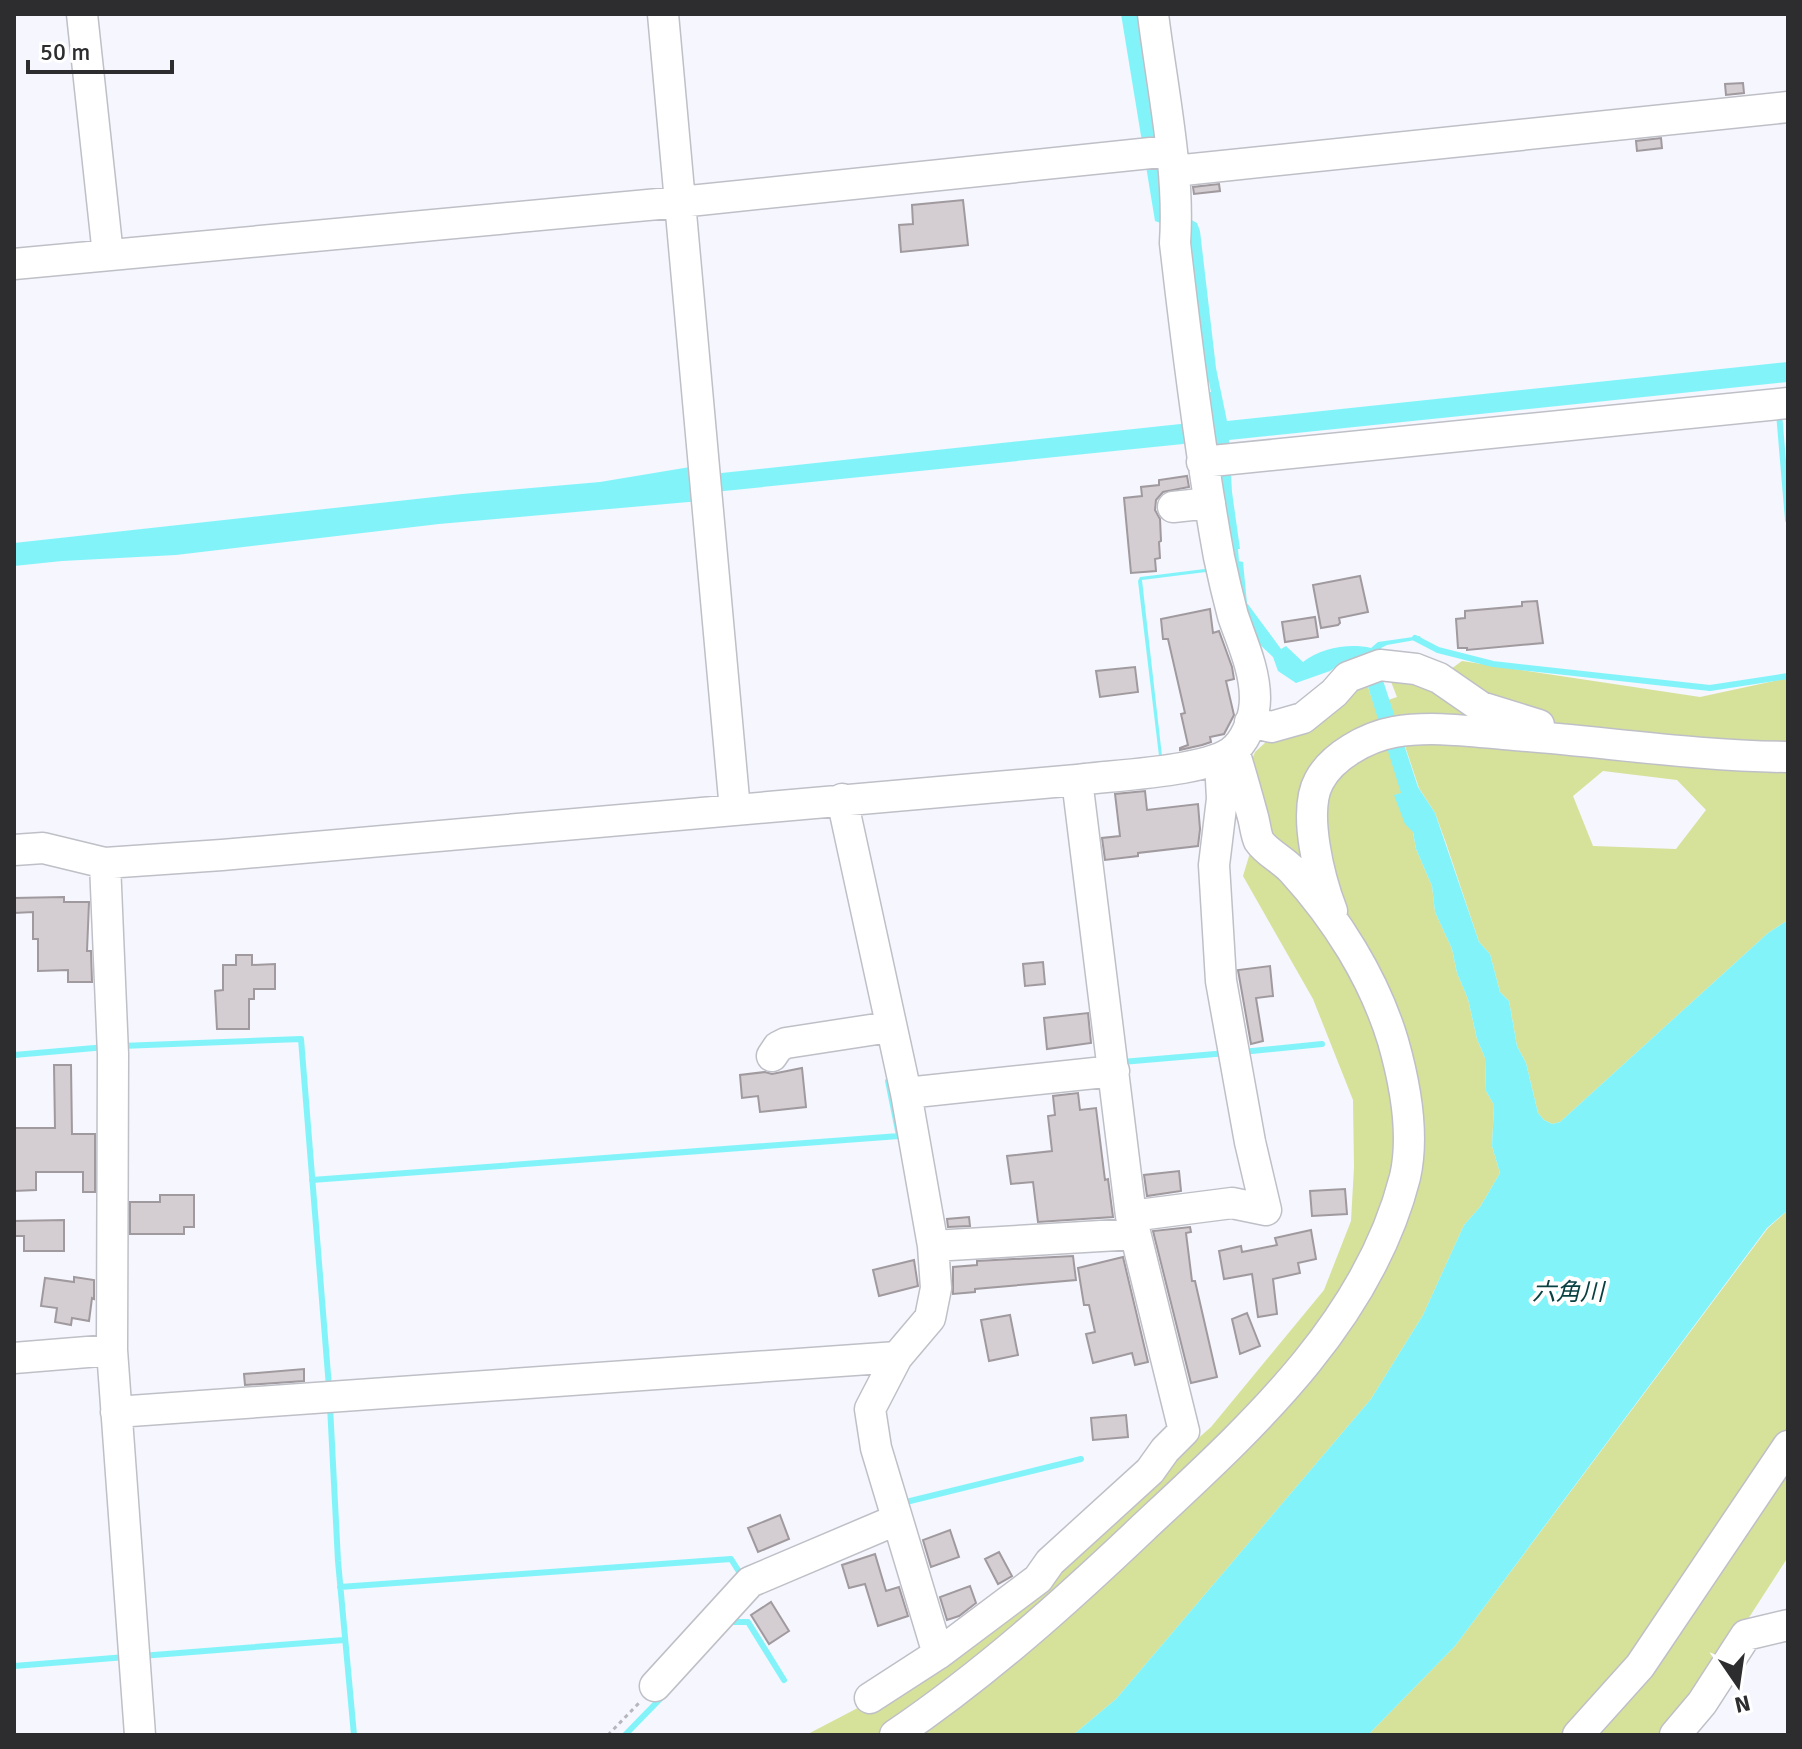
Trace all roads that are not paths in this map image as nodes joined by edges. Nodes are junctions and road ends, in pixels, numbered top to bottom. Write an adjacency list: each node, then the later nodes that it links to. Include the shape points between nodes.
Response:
1 (82, 14): 7 (street)
2 (663, 14): 6 (street)
3 (1153, 14): 5 (street)
4 (1788, 107): 5 (street)
5 (1161, 157): 6 (street); 10 (street, via 1177,221 1175,243)
6 (680, 202): 7 (street); 19 (street)
7 (108, 255): 8 (street)
8 (14, 264)
9 (1788, 403): 10 (street)
10 (1201, 458): 11 (street)
11 (1210, 503): 12 (street); 13 (street, via 1250,666 1255,699)
12 (1173, 507)
13 (1250, 722): 14 (street, via 1271,727 1303,718 1348,677 1370,667 1416,669 1481,707); 15 (street, via 1247,736)
14 (1594, 742): 16 (street); 22 (street, via 1424,729 1371,739 1342,756 1319,779 1313,798 1324,891)
15 (1227, 755): 17 (street, via 1192,766); 22 (street, via 1259,841 1291,869); 27 (street, via 1214,865 1221,981 1266,1210 1232,1203)
16 (1788, 757)
17 (1077, 780): 18 (street); 25 (street)
18 (842, 799): 19 (street); 23 (street)
19 (735, 810): 21 (street)
20 (14, 850): 21 (street, via 43,848)
21 (105, 863): 29 (street, via 112,1045)
22 (1338, 928): 40 (street, via 1374,991 1392,1038 1409,1125 1406,1173 1390,1225 1363,1280 1319,1347 1204,1471 1020,1642)
23 (890, 1027): 24 (street, via 786,1043); 26 (street)
24 (772, 1056)
25 (1114, 1065): 26 (street); 27 (street)
26 (904, 1084): 28 (street)
27 (1133, 1225): 28 (street); 36 (street, via 1184,1431 1038,1579)
28 (933, 1246): 30 (street, via 936,1288 930,1318)
29 (112, 1350): 31 (street); 32 (street)
30 (889, 1357): 32 (street); 34 (street, via 870,1409)
31 (14, 1358)
32 (116, 1412): 39 (street)
33 (1788, 1446): 41 (street, via 1640,1666)
34 (895, 1509): 36 (street); 37 (street, via 750,1582)
35 (1788, 1625): 42 (street, via 1746,1635)
36 (938, 1654): 38 (street)
37 (655, 1686)
38 (870, 1698)
39 (140, 1735)
40 (895, 1735)
41 (1578, 1735)
42 (1675, 1735)

